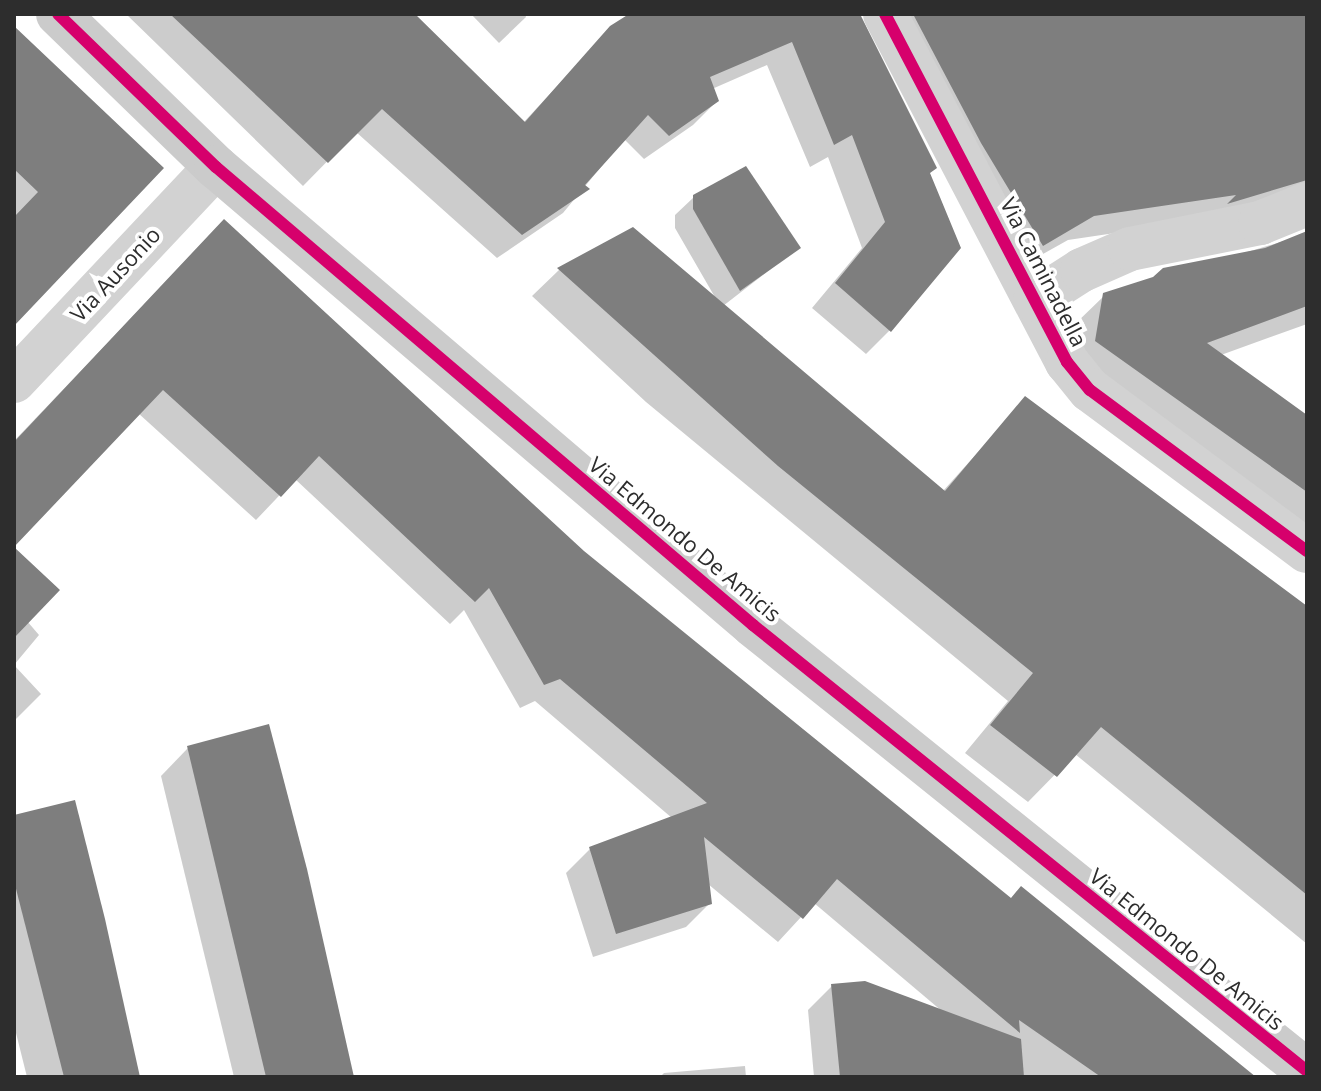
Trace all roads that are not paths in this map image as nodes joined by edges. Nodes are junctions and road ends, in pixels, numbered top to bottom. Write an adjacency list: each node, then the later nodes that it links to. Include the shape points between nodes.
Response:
1 (58, 14): 3 (street, Via Edmondo De Amicis)
2 (885, 14): 5 (street, Via Caminadella)
3 (216, 167): 6 (street, Via Ausonio); 8 (street, Via Edmondo De Amicis, via 753,625)
4 (1307, 204): 5 (street, via 1260,223 1130,249 1082,270)
5 (1035, 300): 7 (street, Via Caminadella, via 1067,362 1090,390)
6 (14, 381)
7 (1307, 551)
8 (1307, 1071)

